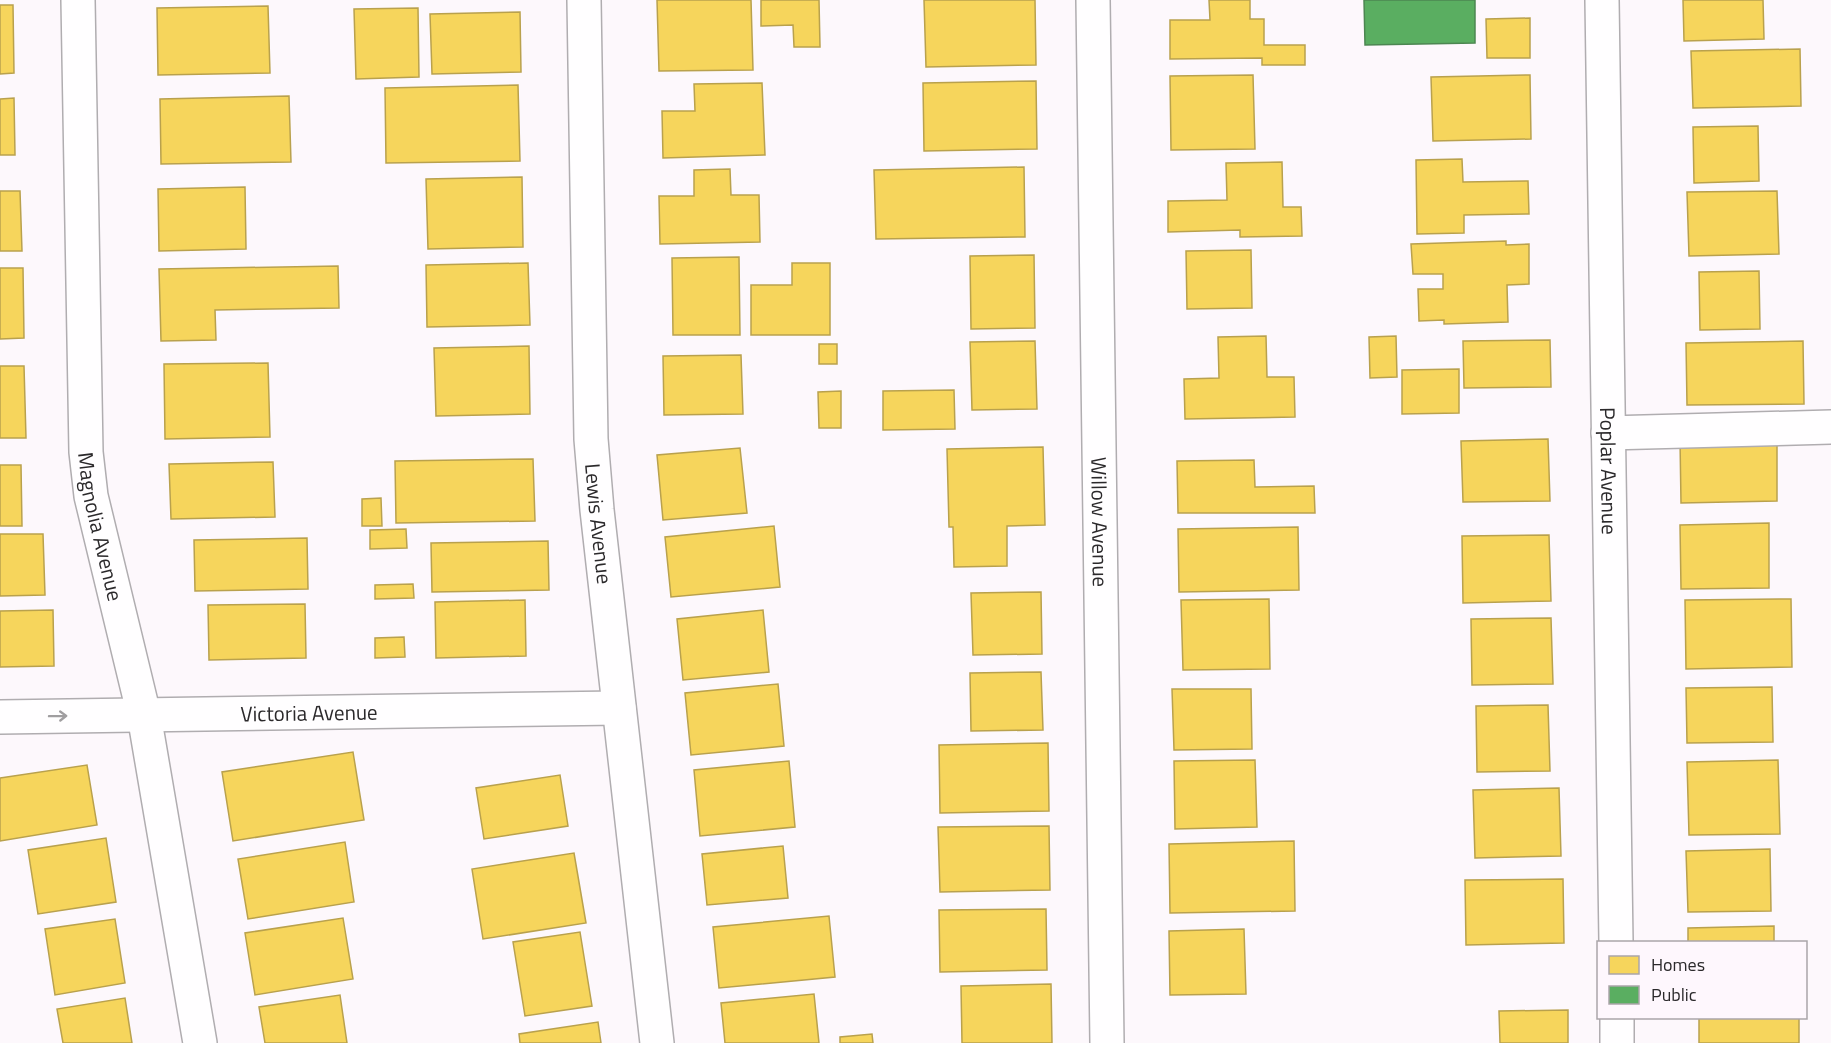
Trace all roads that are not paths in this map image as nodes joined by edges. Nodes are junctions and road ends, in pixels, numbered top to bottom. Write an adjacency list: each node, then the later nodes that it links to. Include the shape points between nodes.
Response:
1 (78, 0): 8 (street, Magnolia Avenue, via 86,452 91,496)
2 (584, 0): 7 (street, Lewis Avenue, via 591,439)
3 (1093, 0): 14 (street, Willow Avenue)
4 (1602, 0): 6 (street, Poplar Avenue)
5 (1831, 427): 6 (street)
6 (1608, 433): 10 (street, Poplar Avenue)
7 (619, 708): 8 (street, Victoria Avenue); 13 (street, Lewis Avenue)
8 (144, 715): 9 (street, Victoria Avenue, one-way to 8); 12 (street, Magnolia Avenue)
9 (0, 717)
10 (1616, 941)
11 (1617, 1019): 15 (street)
12 (200, 1043)
13 (657, 1043)
14 (1107, 1043)
15 (1617, 1043)

